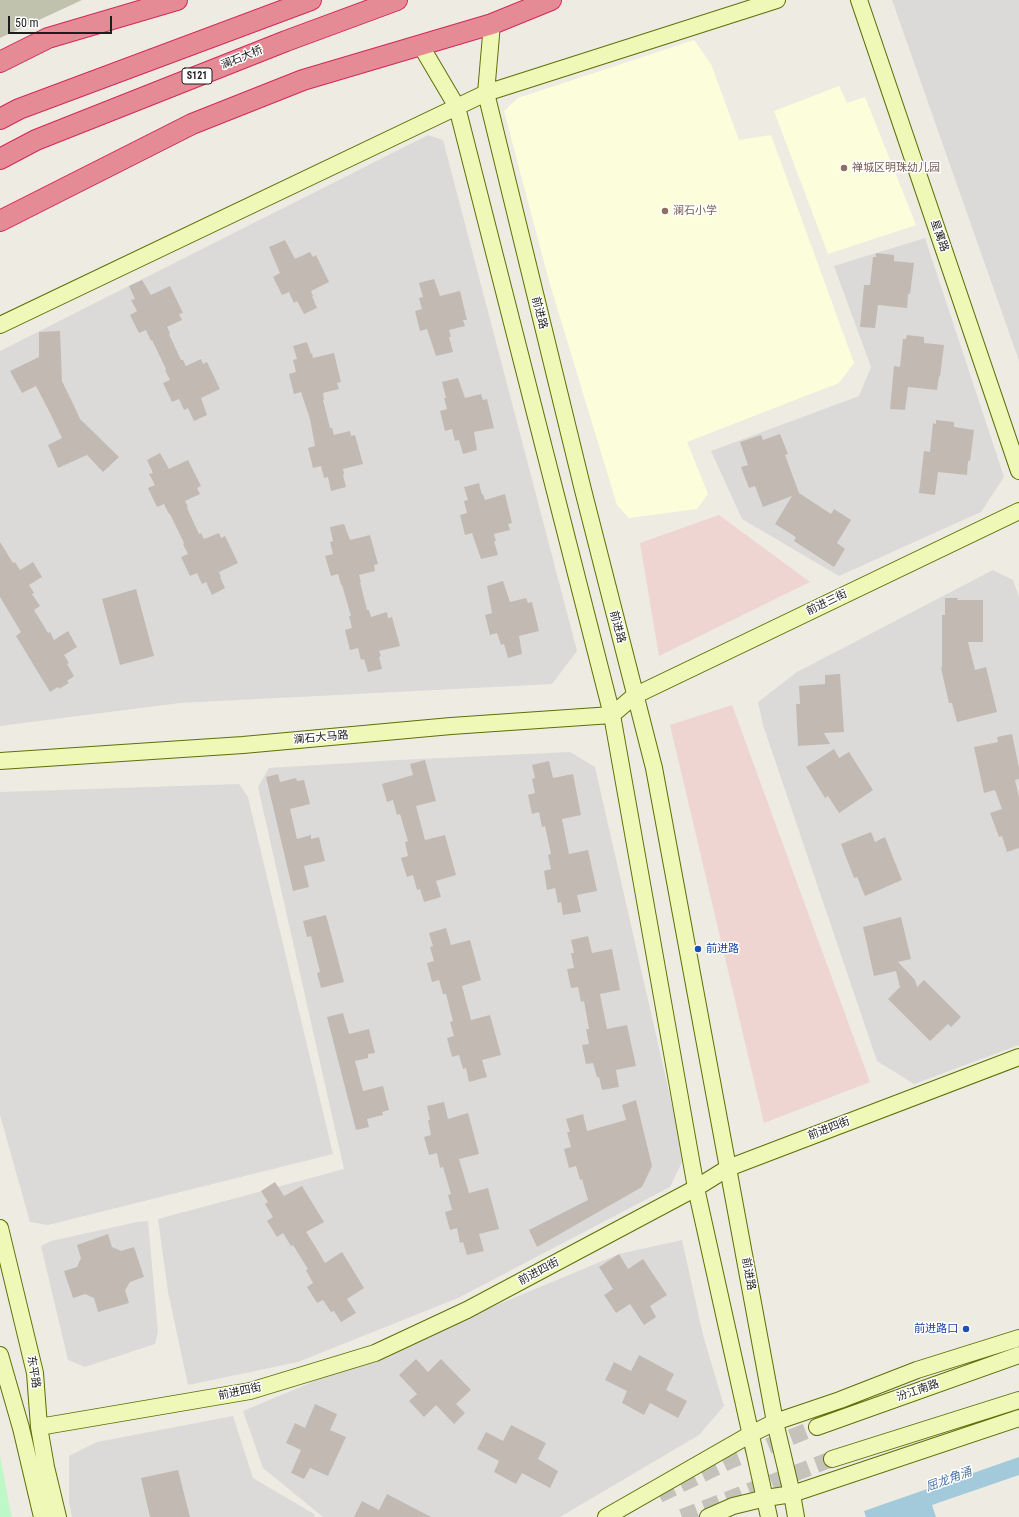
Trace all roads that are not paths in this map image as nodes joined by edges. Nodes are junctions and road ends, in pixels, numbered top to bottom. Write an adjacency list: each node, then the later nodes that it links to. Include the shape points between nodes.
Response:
1 (177, 0): 9 (highway, via 48,38)
2 (311, 0): 12 (highway, via 19,109)
3 (397, 0): 13 (highway, 澜石大桥 / S121, via 36,140)
4 (551, 0): 7 (highway)
5 (777, 0): 10 (street)
6 (859, 0): 16 (street, 星寓路)
7 (492, 24): 8 (highway); 10 (street, 前进路)
8 (421, 46): 11 (street); 14 (highway, via 303,80 192,124)
9 (0, 62)
10 (486, 93): 11 (street); 18 (street, 前进路)
11 (458, 107): 15 (street); 19 (street)
12 (0, 119)
13 (0, 159)
14 (0, 221)
15 (0, 325)
16 (1019, 471)
17 (1019, 511): 18 (street, 前进三街)
18 (634, 696): 19 (street); 22 (street, 前进路, via 654,768)
19 (612, 715): 20 (street, 澜石大马路, via 451,726 243,745); 23 (street)
20 (0, 761)
21 (1019, 1057): 22 (street, 前进四街)
22 (728, 1168): 23 (street, 前进四街); 30 (street, 前进路)
23 (696, 1188): 31 (street, 前进四街, via 467,1310 375,1353 250,1391); 33 (street)
24 (0, 1228): 31 (street, 东平路, via 35,1373)
25 (1019, 1338): 30 (street, via 917,1370)
26 (0, 1355): 37 (street, via 21,1428)
27 (1019, 1355): 32 (street, 汾江南路)
28 (1019, 1400): 34 (street)
29 (1019, 1418): 35 (street)
30 (775, 1422): 33 (street); 35 (street, 前进路)
31 (40, 1427): 38 (street, 东平路)
32 (817, 1427)
33 (751, 1434): 36 (street); 39 (street)
34 (832, 1459)
35 (792, 1494): 36 (street); 42 (street, 前进路)
36 (766, 1498): 40 (street, via 733,1506); 41 (street)
37 (42, 1517)
38 (58, 1517)
39 (606, 1517)
40 (708, 1517)
41 (770, 1517)
42 (796, 1517)

